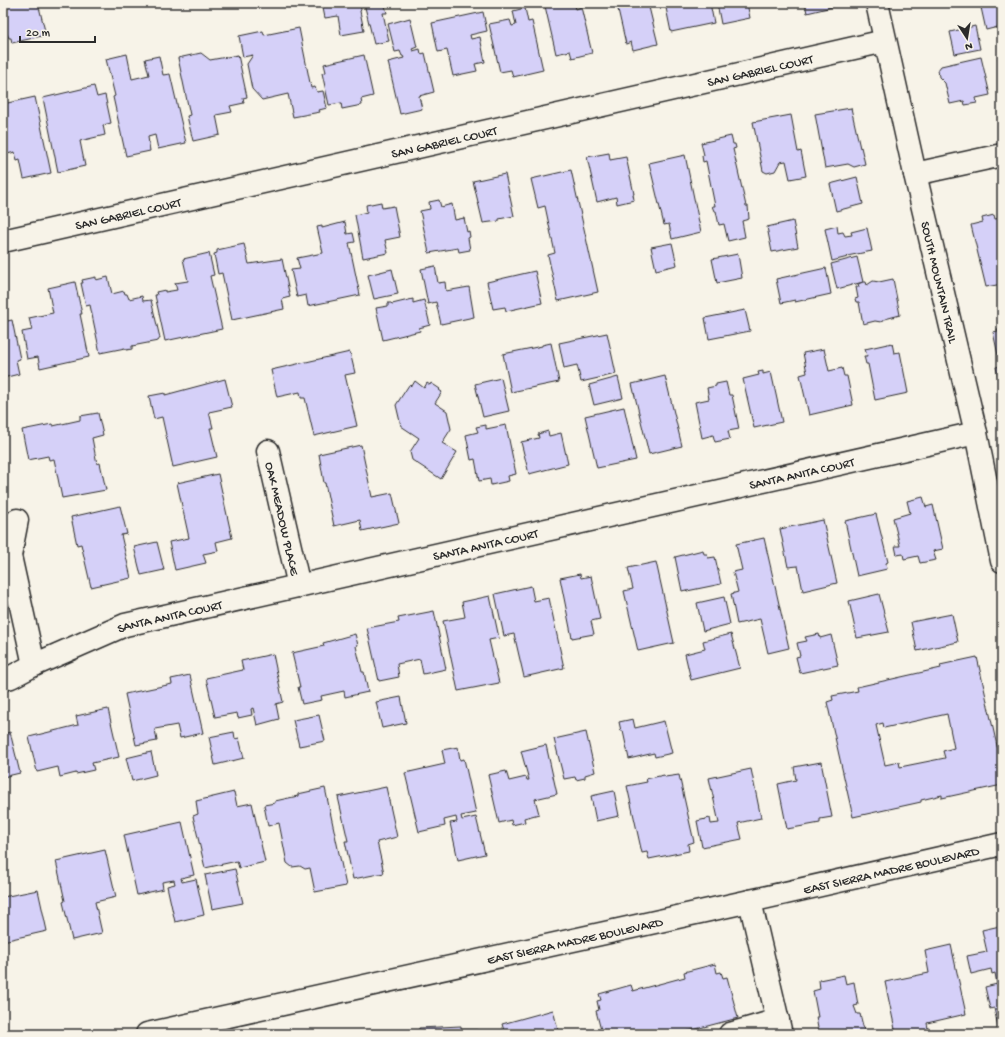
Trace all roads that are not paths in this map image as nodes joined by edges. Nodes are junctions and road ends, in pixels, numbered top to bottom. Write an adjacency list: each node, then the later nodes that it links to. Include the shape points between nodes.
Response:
1 (877, 3): 2 (street, SOUTH MOUNTAIN TRAIL)
2 (886, 41): 4 (street, SOUTH MOUNTAIN TRAIL); 5 (street, SAN GABRIEL COURT)
3 (1002, 155): 4 (street)
4 (915, 174): 6 (street, SOUTH MOUNTAIN TRAIL)
5 (3, 241)
6 (976, 433): 8 (street, SOUTH MOUNTAIN TRAIL); 11 (street, SANTA ANITA COURT)
7 (268, 451): 11 (street, OAK MEADOW PLACE)
8 (996, 500): 10 (street, SOUTH MOUNTAIN TRAIL)
9 (17, 520): 12 (street, via 10,556)
10 (1002, 561)
11 (299, 586): 12 (street, SANTA ANITA COURT, via 125,625)
12 (34, 665): 13 (street, SANTA ANITA COURT)
13 (3, 679)
14 (1002, 844): 15 (street, EAST SIERRA MADRE BOULEVARD)
15 (750, 901): 16 (street); 17 (street, EAST SIERRA MADRE BOULEVARD)
16 (780, 1027): 19 (street)
17 (176, 1031): 18 (street, EAST SIERRA MADRE BOULEVARD)
18 (146, 1034)
19 (730, 1034)

